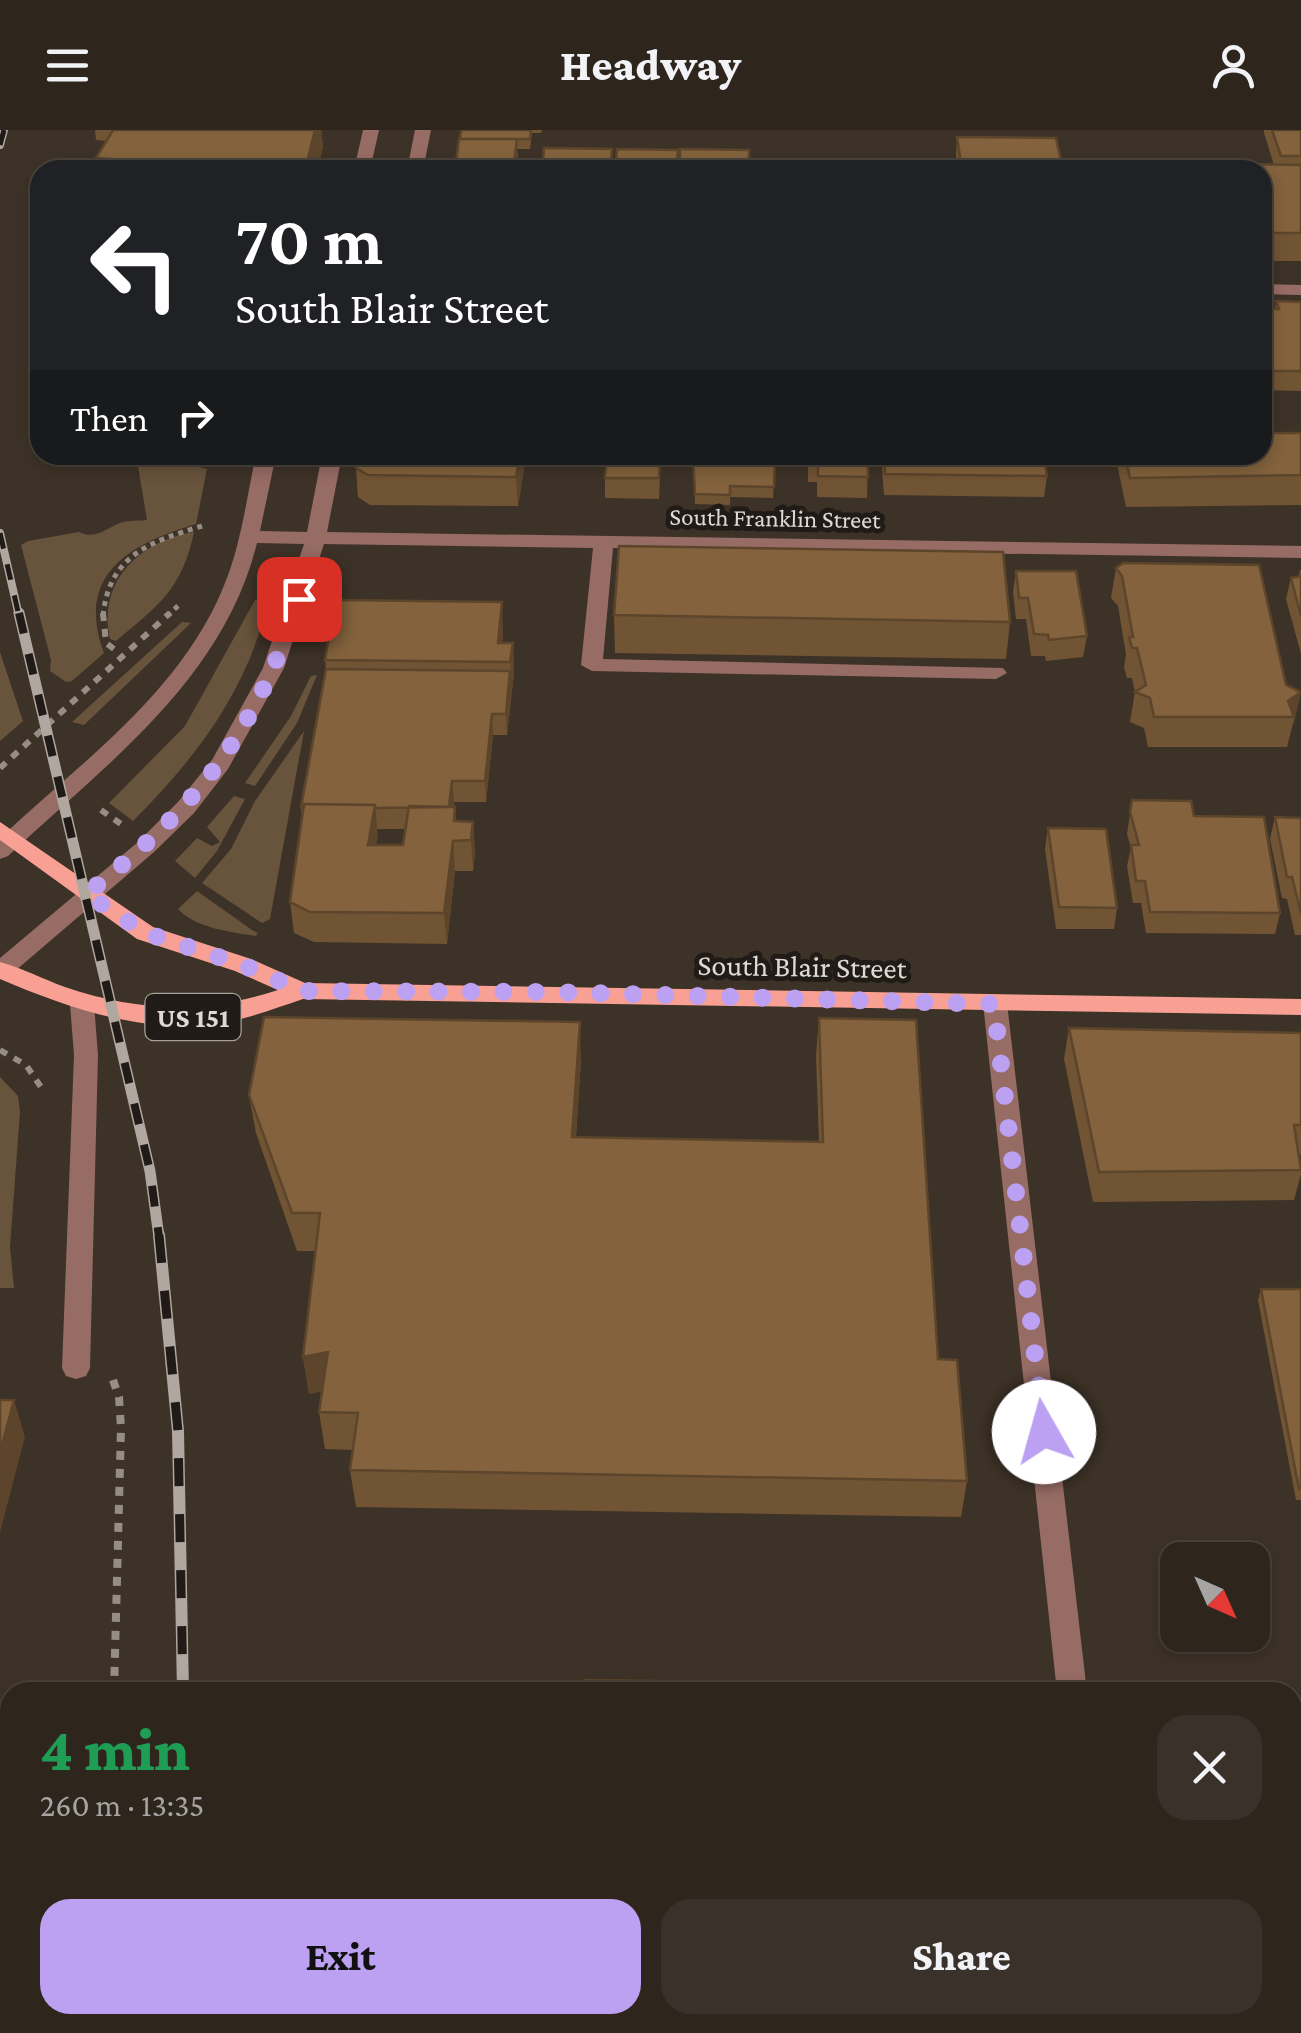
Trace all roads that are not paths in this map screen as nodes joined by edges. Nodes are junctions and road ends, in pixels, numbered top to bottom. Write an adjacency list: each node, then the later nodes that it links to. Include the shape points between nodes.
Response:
1 (371, 130): 3 (street)
2 (423, 130): 4 (street)
3 (364, 160)
4 (417, 160)
5 (1272, 290): 6 (street)
6 (1301, 290)
7 (264, 465): 9 (street)
8 (330, 465): 10 (street)
9 (247, 537): 10 (street, South Franklin Street); 14 (street, via 222,611 182,671 108,752)
10 (318, 538): 11 (street, South Franklin Street); 15 (street, via 281,653 247,722 175,817)
11 (604, 541): 12 (street, South Franklin Street); 13 (street, via 592,666)
12 (1301, 552)
13 (996, 674)
14 (4, 839): 15 (main road, US 151)
15 (86, 894): 16 (street); 17 (main road, South Blair Street / US 151, via 146,933)
16 (0, 971): 18 (main road, South Blair Street / US 151)
17 (302, 991): 18 (main road, South Blair Street / US 151, via 197,1017); 19 (main road, South Blair Street / US 151)
18 (82, 1004): 21 (street)
19 (994, 1004): 20 (main road, South Blair Street / US 151); 22 (street)
20 (1301, 1007)
21 (76, 1368)
22 (1071, 1682)

